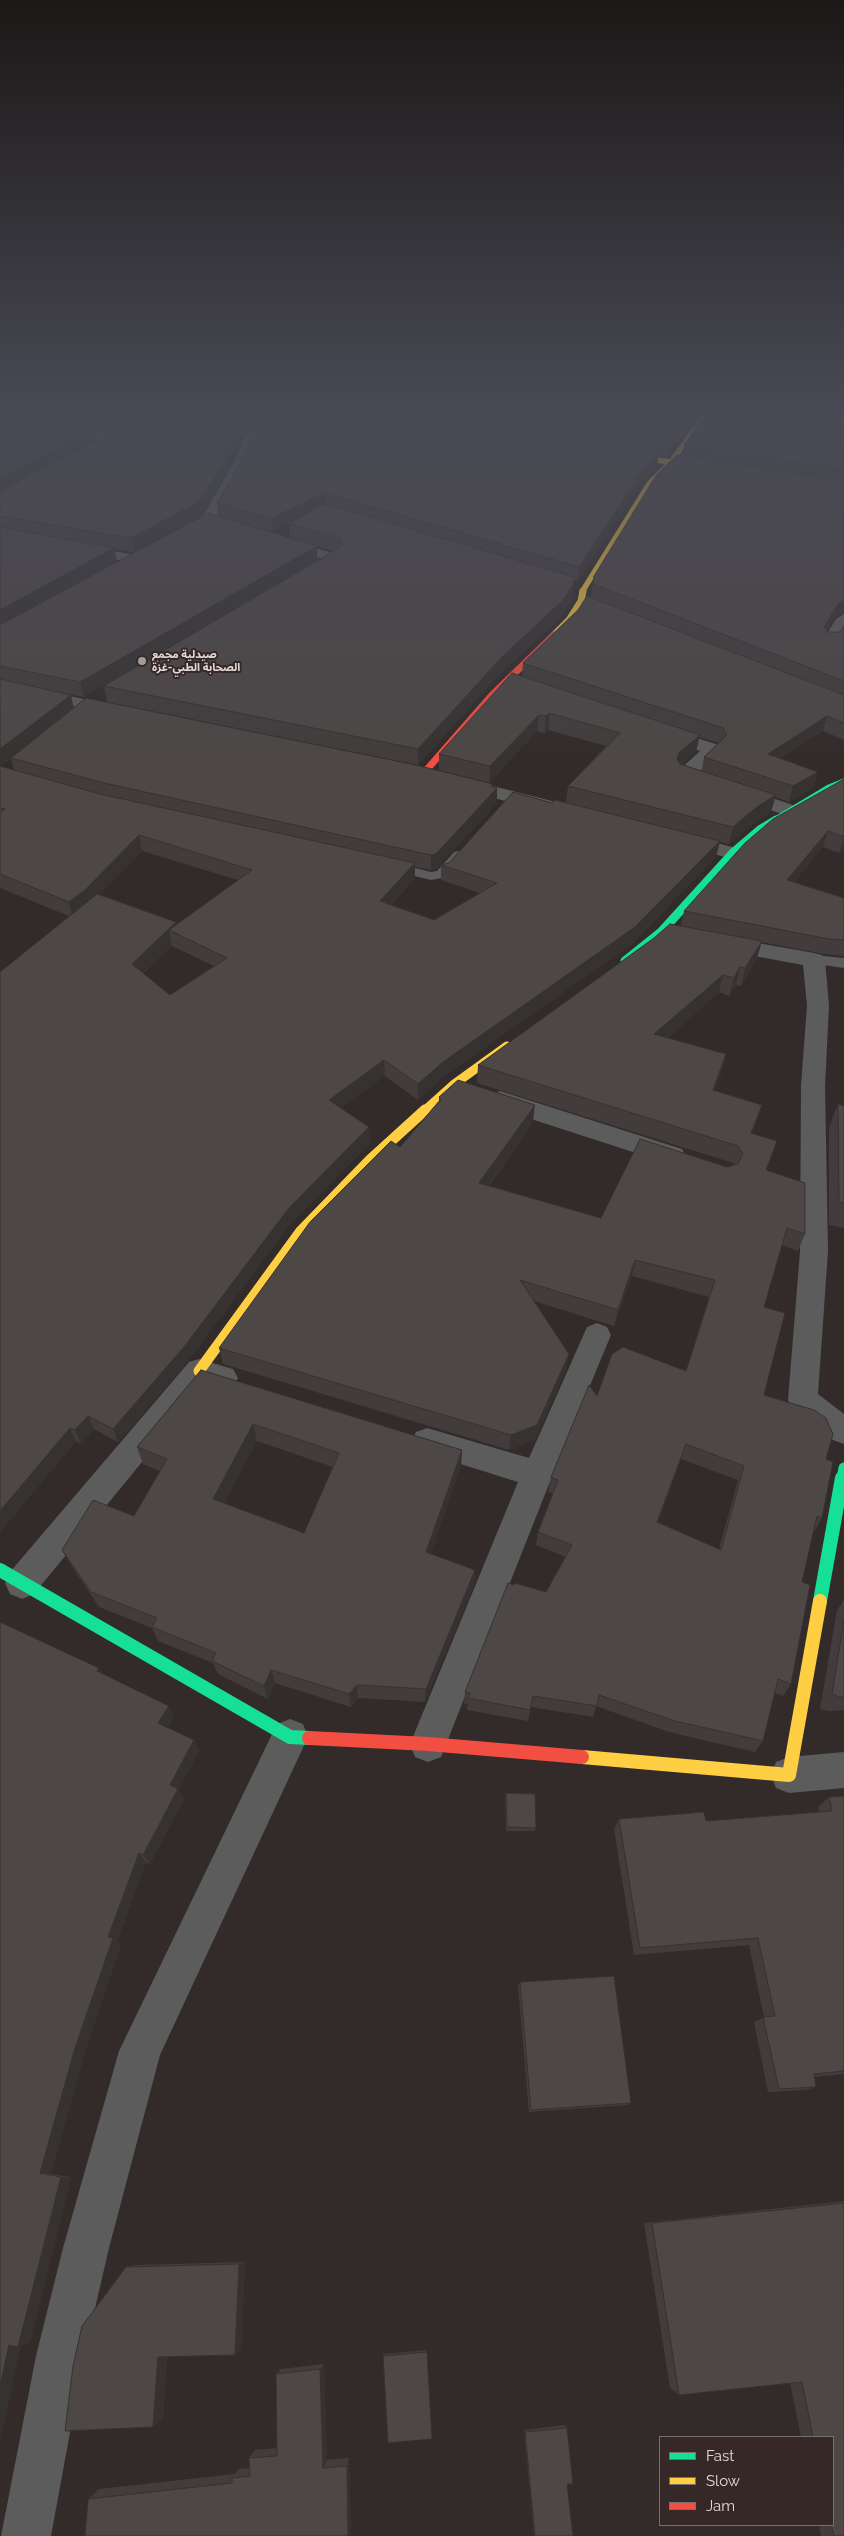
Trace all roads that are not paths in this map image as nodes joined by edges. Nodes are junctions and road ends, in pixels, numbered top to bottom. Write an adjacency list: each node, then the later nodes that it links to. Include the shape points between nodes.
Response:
1 (189, 529): 4 (street)
2 (622, 529): 11 (street)
3 (291, 530): 9 (street, via 269,538 334,558)
4 (167, 541)
5 (67, 546): 7 (street)
6 (151, 550): 7 (street)
7 (134, 559): 8 (street)
8 (117, 569)
9 (294, 582)
10 (564, 584): 11 (street)
11 (582, 595): 12 (street); 15 (street, via 569,620)
12 (600, 608)
13 (844, 619): 14 (street)
14 (830, 642)
15 (507, 680): 17 (street); 24 (street)
16 (0, 686): 19 (street)
17 (526, 686)
18 (105, 694): 19 (street)
19 (89, 704): 20 (lane); 21 (street)
20 (74, 716)
21 (137, 716)
22 (647, 727): 29 (street, via 713,749 685,775)
23 (403, 770): 24 (street)
24 (423, 774): 26 (street)
25 (844, 782): 29 (street)
26 (512, 797): 27 (lane); 28 (street)
27 (499, 811)
28 (566, 811)
29 (792, 811): 32 (street, via 761,829)
30 (668, 836): 32 (street)
31 (468, 845): 33 (lane, via 442,874 431,876)
32 (733, 853): 34 (street)
33 (377, 863)
34 (661, 932): 35 (street); 37 (street)
35 (814, 960): 36 (lane); 45 (street, via 818,1005 813,1086 814,1251 803,1400)
36 (844, 963)
37 (618, 966)
38 (516, 1040): 39 (street)
39 (453, 1085): 40 (street); 42 (street, via 370,1160 301,1231)
40 (695, 1163)
41 (596, 1336): 47 (street)
42 (199, 1371): 43 (street); 48 (street)
43 (246, 1385)
44 (396, 1431): 47 (street)
45 (844, 1431)
46 (844, 1468): 52 (street)
47 (537, 1474): 50 (street)
48 (11, 1576): 49 (street)
49 (290, 1737): 50 (street); 53 (street, via 140,2051 60,2356)
50 (428, 1744): 52 (street)
51 (844, 1770): 52 (street)
52 (789, 1775)
53 (26, 2536)

